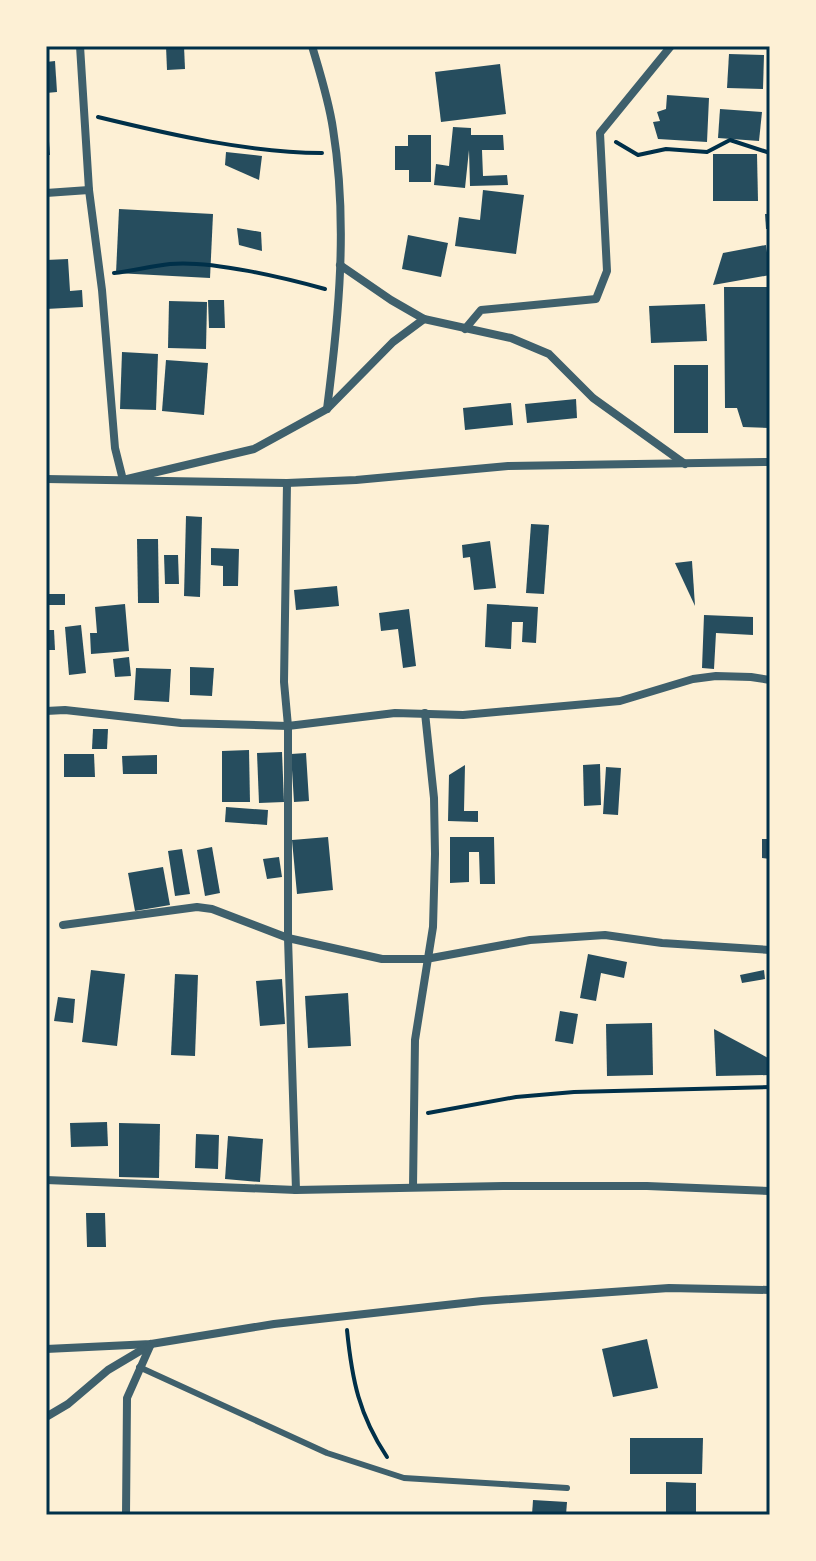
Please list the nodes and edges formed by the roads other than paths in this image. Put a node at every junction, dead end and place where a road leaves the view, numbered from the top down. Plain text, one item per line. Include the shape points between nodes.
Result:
1 (80, 46) edge
2 (312, 46) edge
3 (671, 46) edge
4 (89, 190) junction
5 (46, 193) edge
6 (340, 265) junction
7 (424, 319) junction
8 (465, 329) junction
9 (327, 409) junction
10 (770, 462) edge
11 (685, 464) junction
12 (46, 479) edge
13 (123, 480) junction
14 (287, 483) junction
15 (770, 680) edge
16 (46, 711) edge
17 (425, 713) junction
18 (288, 726) junction
19 (63, 925) dead end
20 (288, 938) junction
21 (770, 950) edge
22 (426, 959) junction
23 (46, 1180) edge
24 (413, 1187) junction
25 (296, 1190) junction
26 (770, 1191) edge
27 (770, 1290) edge
28 (151, 1344) junction
29 (46, 1349) edge
30 (139, 1367) junction
31 (46, 1417) edge
32 (567, 1488) dead end
33 (126, 1515) edge

1 - 4 street
2 - 6 street via 336,154
3 - 8 street via 600,133 607,271 596,299 481,310
4 - 5 street
4 - 13 street via 115,448
6 - 7 street
6 - 9 street
7 - 8 street
7 - 9 street via 393,342
8 - 11 street via 511,338 549,354 593,398
9 - 13 street via 254,449
10 - 11 street
11 - 14 street via 508,466
12 - 13 street
13 - 14 street
14 - 18 street via 283,594
15 - 17 street via 716,676 620,701 463,715
16 - 18 street
17 - 18 street
17 - 22 street via 435,854 433,927
18 - 20 street
19 - 20 street via 197,907
20 - 22 street via 382,959
20 - 25 street
21 - 22 street via 605,935 530,940
22 - 24 street via 415,1040
23 - 25 street
24 - 25 street
24 - 26 street
27 - 28 street via 669,1288 482,1301
28 - 29 street
28 - 30 street
28 - 31 street
30 - 32 lane via 327,1453 404,1478
30 - 33 street via 127,1398

